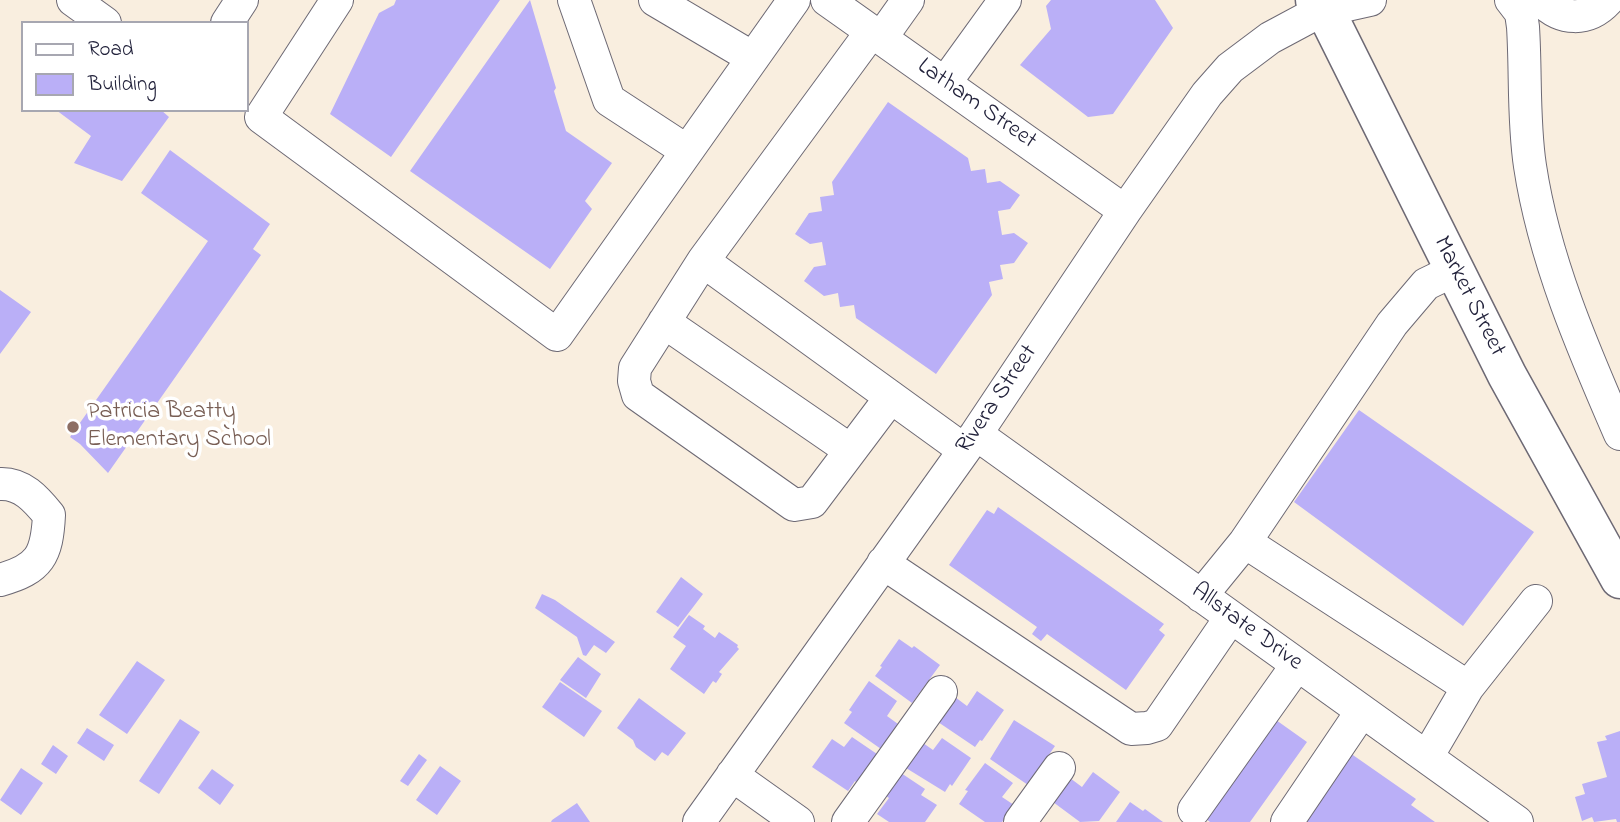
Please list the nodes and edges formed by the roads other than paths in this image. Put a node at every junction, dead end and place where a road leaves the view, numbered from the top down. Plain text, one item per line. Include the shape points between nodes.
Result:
1 (73, 0) edge
2 (242, 0) edge
3 (337, 0) edge
4 (575, 0) edge
5 (655, 0) edge
6 (794, 0) edge
7 (827, 0) edge
8 (908, 0) edge
9 (1005, 0) edge
10 (1370, 0) edge
11 (1511, 0) edge
12 (1541, 0) edge
13 (1608, 0) edge
14 (1326, 2) edge
15 (102, 21) edge
16 (228, 21) edge
17 (876, 35) junction
18 (753, 58) junction
19 (945, 83) junction
20 (687, 151) junction
21 (1125, 211) junction
22 (703, 261) junction
23 (1455, 270) junction
24 (664, 323) junction
25 (891, 397) junction
26 (1620, 434) edge
27 (970, 442) junction
28 (850, 450) junction
29 (0, 484) edge
30 (1245, 542) junction
31 (883, 563) junction
32 (1620, 579) edge
33 (0, 580) edge
34 (1201, 596) junction
35 (1536, 601) dead end
36 (1231, 617) junction
37 (1297, 664) junction
38 (1468, 687) junction
39 (942, 692) dead end
40 (1362, 711) junction
41 (1427, 757) junction
42 (1059, 768) dead end
43 (732, 775) junction
44 (1194, 810) dead end
45 (699, 822) edge
46 (799, 822) edge
47 (848, 822) edge
48 (1020, 822) edge
49 (1287, 822) edge
50 (1517, 822) edge

1 - 15 street
2 - 16 street
3 - 20 street via 261,117 556,335
4 - 20 street via 609,100
5 - 18 street
6 - 18 street
7 - 17 street, Latham Street
8 - 17 street
9 - 19 street
10 - 14 street, Rivera Street
11 - 26 street via 1521,13 1523,27 1524,117 1538,212 1593,372
12 - 13 street via 1557,13 1575,17 1593,12
14 - 21 street, Rivera Street via 1230,68
14 - 23 main road, Market Street
17 - 19 street, Latham Street
17 - 22 street
18 - 20 street
19 - 21 street, Latham Street
21 - 27 street, Rivera Street
22 - 24 street
22 - 25 street, Allstate Drive
23 - 30 street via 1426,284 1392,324
23 - 32 main road, Market Street via 1507,376
24 - 28 street
24 - 28 street via 635,368 638,395 794,505 811,502
25 - 27 street, Allstate Drive
25 - 28 street
27 - 31 street, Rivera Street
27 - 34 street, Allstate Drive
29 - 33 street via 32,494 49,515 48,538 33,567
30 - 34 street
30 - 38 street
31 - 36 street via 1131,729 1157,725
31 - 43 street, Rivera Street
34 - 36 street, Allstate Drive
35 - 38 street
36 - 37 street, Allstate Drive
37 - 40 street, Allstate Drive
37 - 44 street
38 - 41 street
39 - 47 street
40 - 41 street, Allstate Drive
40 - 49 street
41 - 50 street, Allstate Drive
42 - 48 street
43 - 45 street, Rivera Street
43 - 46 street

